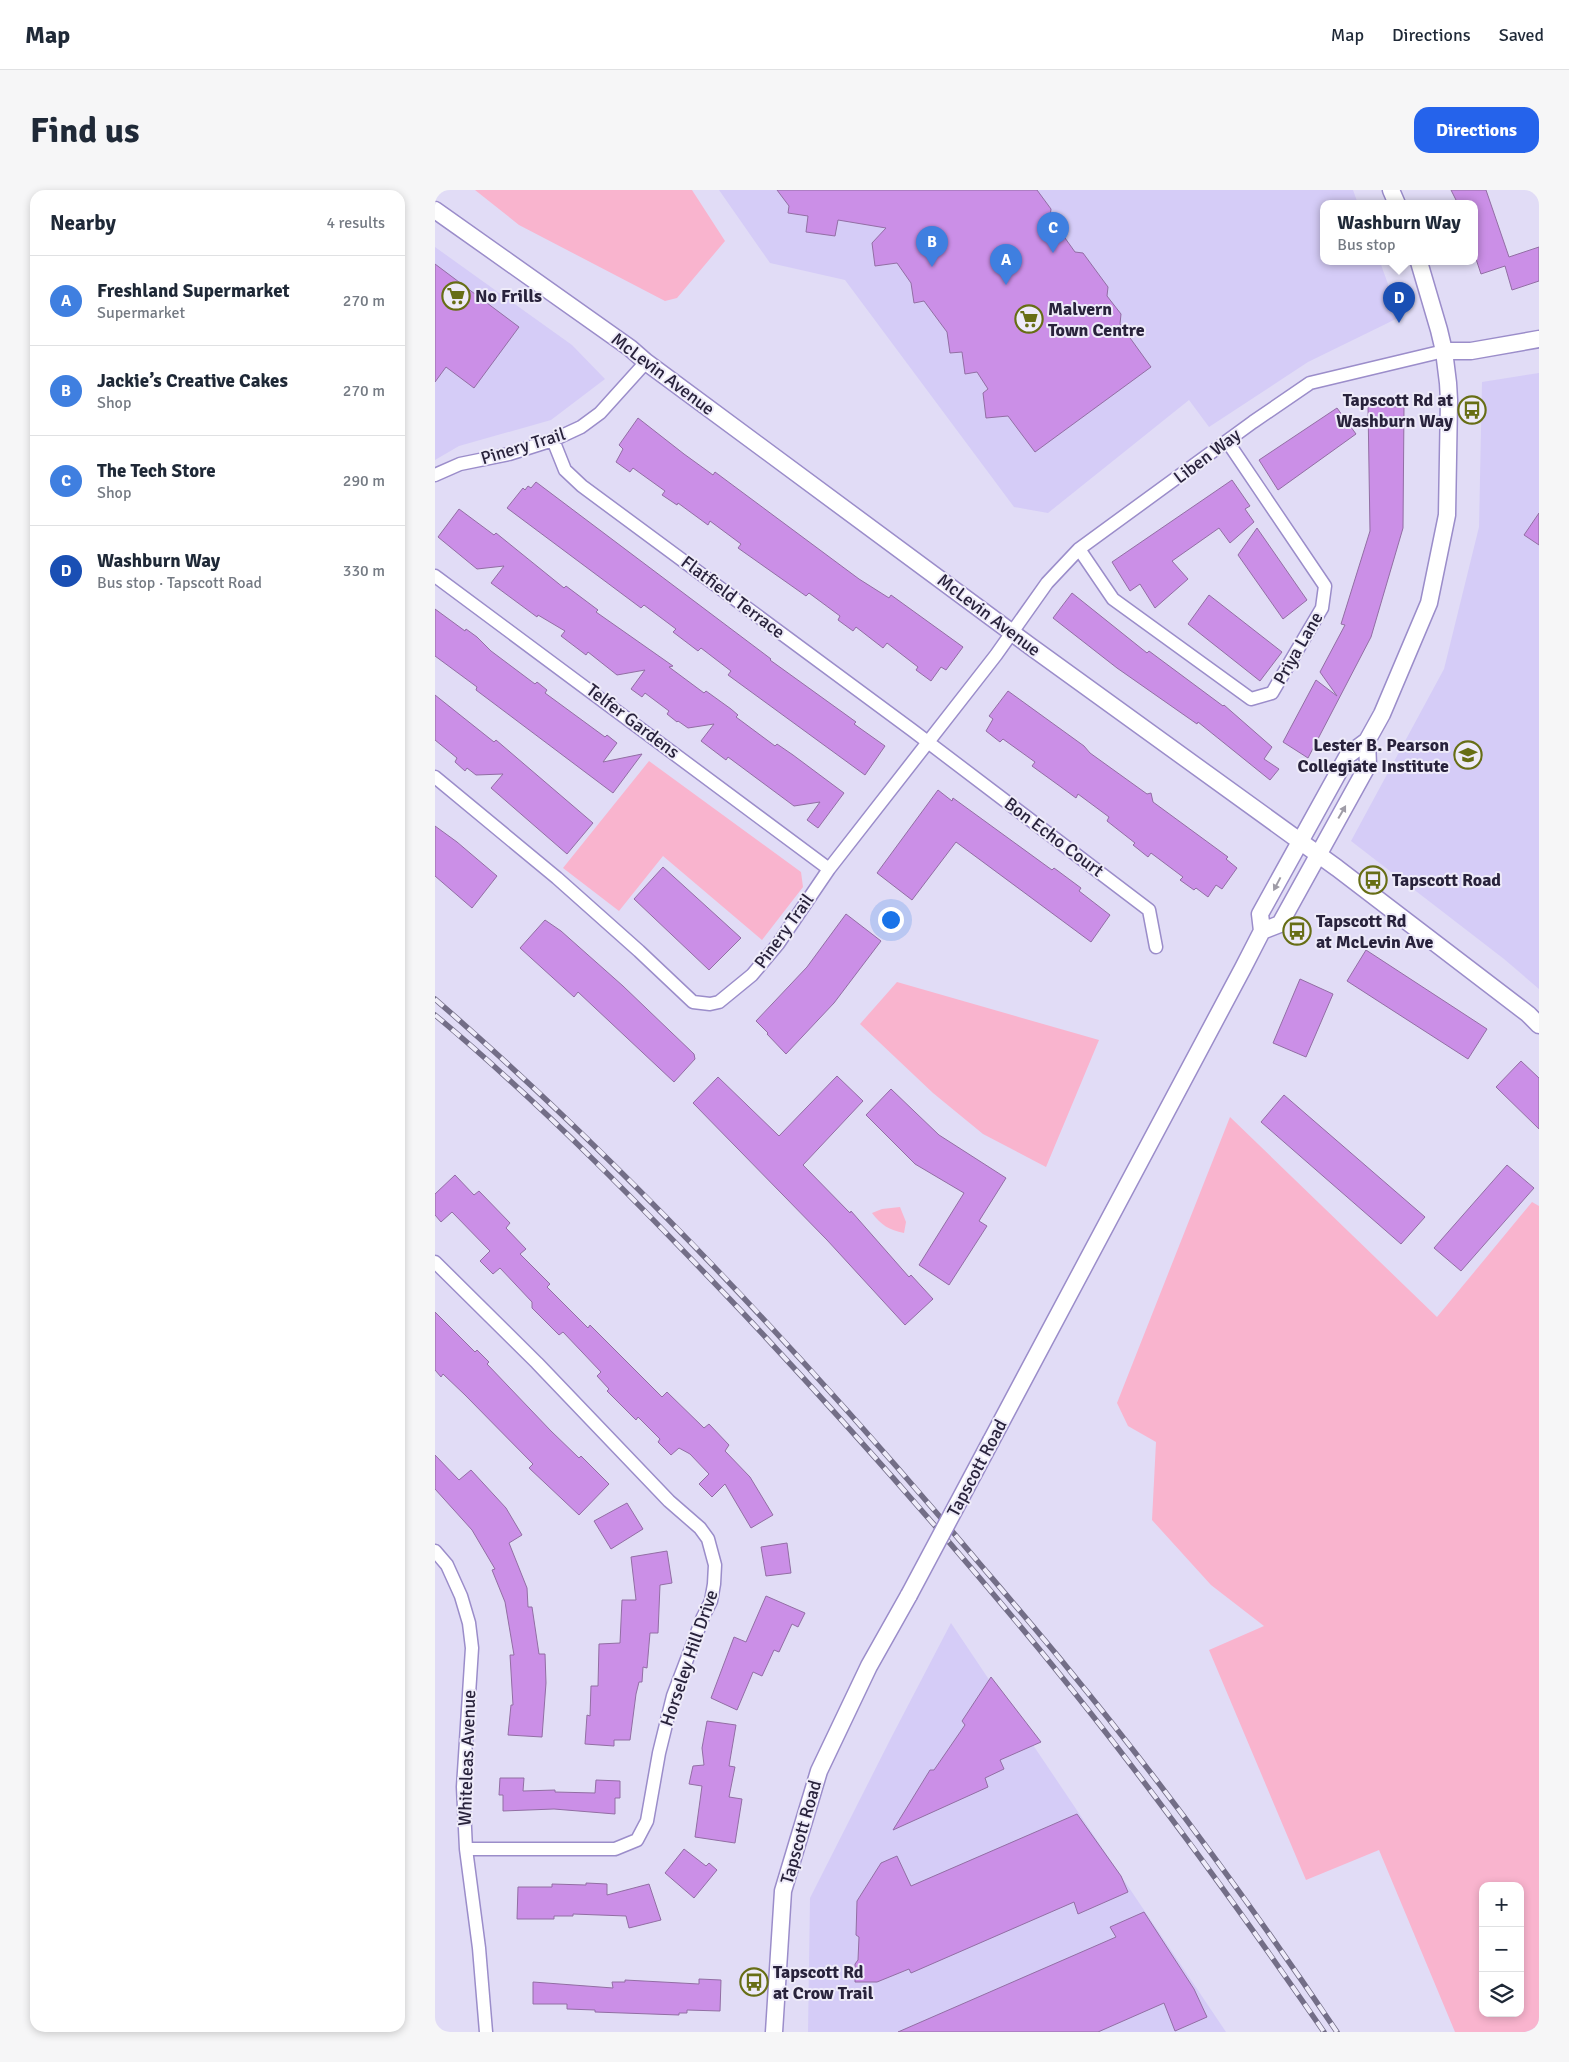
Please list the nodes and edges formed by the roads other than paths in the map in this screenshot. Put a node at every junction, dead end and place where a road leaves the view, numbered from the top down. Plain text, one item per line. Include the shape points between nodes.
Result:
1 (435, 210) edge
2 (1420, 265) edge
3 (1539, 339) edge
4 (1444, 351) junction
5 (646, 362) junction
6 (553, 440) junction
7 (1227, 440) junction
8 (435, 475) edge
9 (1079, 549) junction
10 (435, 576) edge
11 (1013, 632) junction
12 (1367, 741) junction
13 (928, 742) junction
14 (435, 776) edge
15 (1300, 841) junction
16 (1317, 854) junction
17 (829, 868) junction
18 (1262, 931) junction
19 (1156, 947) dead end
20 (1539, 1025) edge
21 (435, 1262) edge
22 (435, 1551) edge
23 (466, 1849) junction
24 (486, 2032) edge
25 (774, 2032) edge

1 - 5 street, McLevin Avenue
2 - 4 street, Tapscott Road
3 - 4 street via 1471,351
4 - 7 street, Liben Way via 1310,383
4 - 12 street, Tapscott Road via 1449,400 1447,515 1429,603 1382,714
5 - 6 street, Pinery Trail via 600,413 581,427
5 - 11 street, McLevin Avenue
6 - 8 street, Pinery Trail via 509,454 460,464
6 - 13 street, Flatfield Terrace via 565,470 582,486
7 - 9 street, Liben Way
7 - 9 street, Priya Lane via 1325,586 1322,608 1273,693 1251,699 1113,599
9 - 11 street, Liben Way via 1047,583
10 - 17 street, Telfer Gardens
11 - 13 street, Pinery Trail
11 - 15 street, McLevin Avenue
12 - 15 street, Tapscott Road via 1348,755
16 -> 12 street via 1368,765
13 - 17 street, Pinery Trail
13 - 19 street, Bon Echo Court via 1149,910
14 - 17 street, Pinery Trail via 557,878 693,1002 719,1002 752,975 778,944
15 - 16 street, McLevin Avenue
15 -> 18 street, Tapscott Road via 1260,914
16 - 18 street via 1280,924
16 - 20 street, McLevin Avenue
18 - 25 street, Tapscott Road, bridge via 869,1666 819,1771 783,1891
21 - 23 street, Horseley Hill Drive via 669,1501 700,1528 708,1539 715,1565 711,1601 673,1696 647,1821 637,1840 615,1849
22 - 23 street, Whiteleas Avenue via 447,1566 461,1596 472,1648 463,1787
23 - 24 street, Whiteleas Avenue

